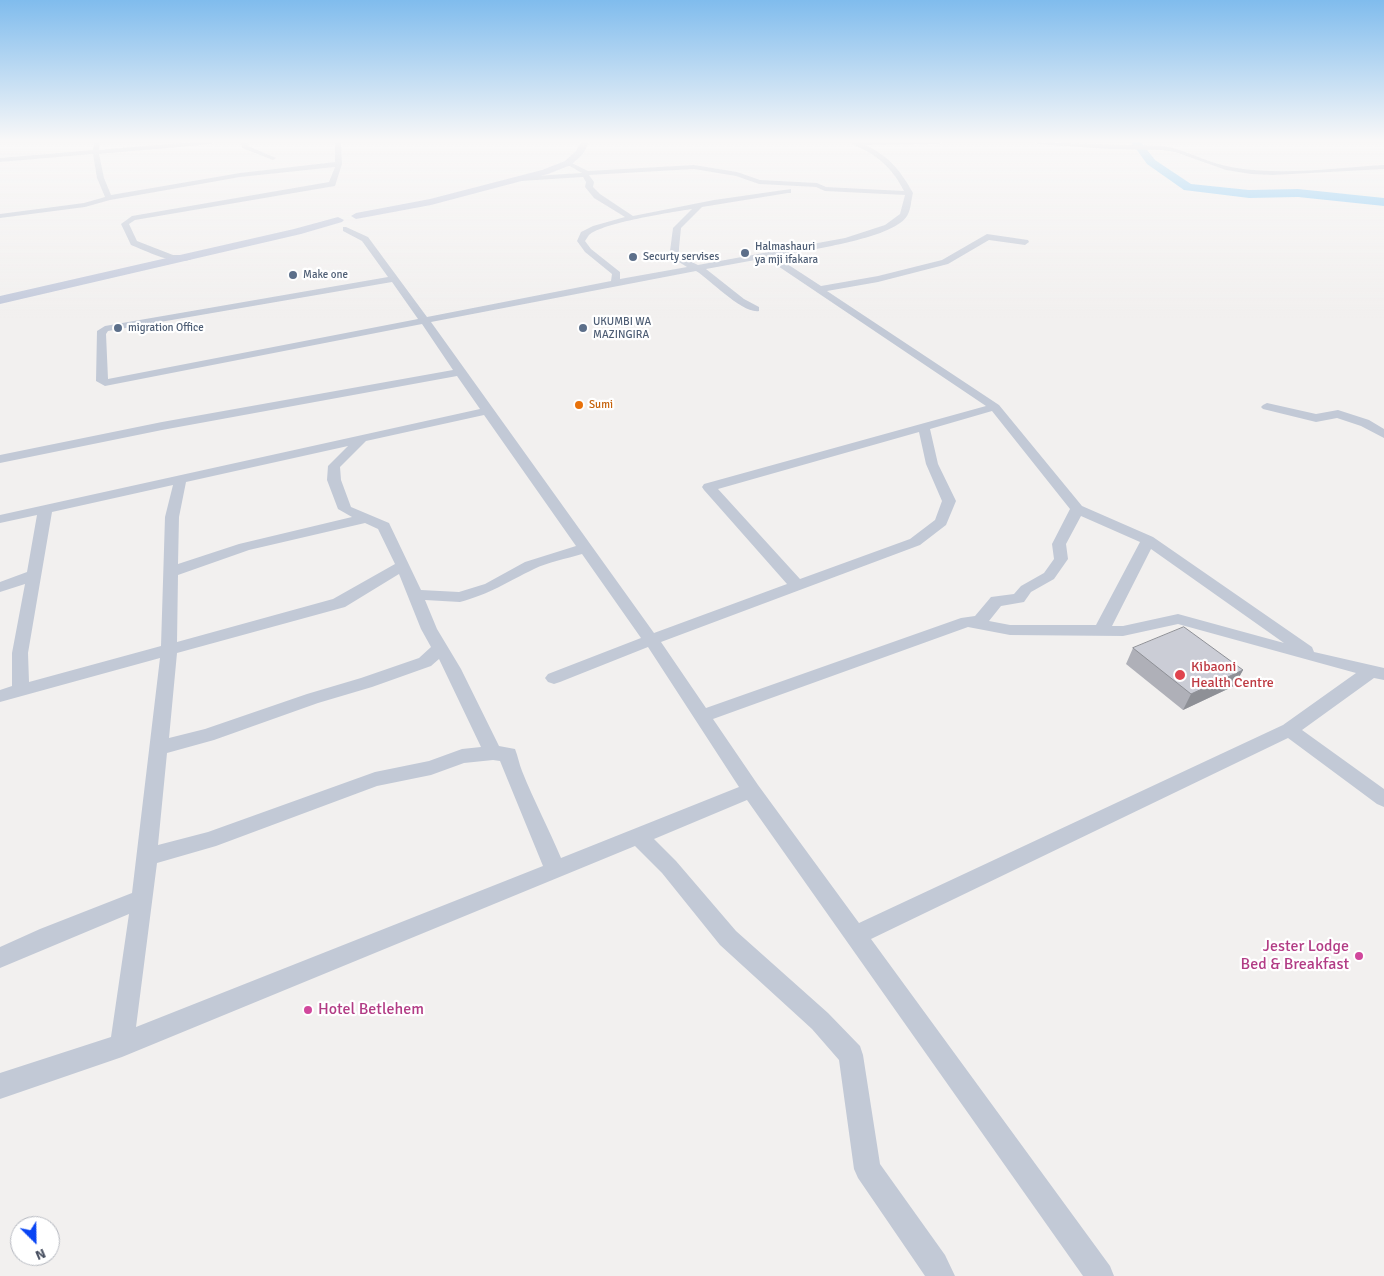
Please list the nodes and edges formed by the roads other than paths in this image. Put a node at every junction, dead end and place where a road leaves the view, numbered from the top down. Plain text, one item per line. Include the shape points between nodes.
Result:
1 (97, 202) edge
2 (229, 202) edge
3 (431, 202) joint
4 (607, 202) edge
5 (729, 202) edge
6 (907, 202) edge
7 (698, 207) junction
8 (0, 216) edge
9 (356, 216) junction
10 (631, 218) junction
11 (342, 226) junction
12 (368, 230) junction
13 (1025, 242) dead end
14 (768, 255) junction
15 (191, 257) junction
16 (698, 268) junction
17 (393, 279) junction
18 (615, 283) junction
19 (820, 289) junction
20 (0, 300) edge
21 (756, 309) dead end
22 (425, 321) junction
23 (459, 372) junction
24 (995, 407) junction
25 (1267, 407) dead end
26 (486, 411) junction
27 (924, 427) junction
28 (1384, 434) edge
29 (362, 439) junction
30 (0, 458) edge
31 (180, 481) junction
32 (1076, 509) junction
33 (45, 510) junction
34 (346, 517) junction
35 (0, 519) edge
36 (1148, 540) junction
37 (585, 548) junction
38 (403, 566) junction
39 (171, 572) junction
40 (34, 575) junction
41 (796, 586) junction
42 (0, 587) edge
43 (415, 594) junction
44 (967, 622) junction
45 (1102, 630) junction
46 (651, 640) junction
47 (440, 648) junction
48 (169, 650) junction
49 (1316, 658) junction
50 (1377, 673) edge
51 (554, 678) dead end
52 (21, 690) junction
53 (0, 696) edge
54 (702, 716) junction
55 (1289, 730) junction
56 (159, 748) junction
57 (493, 753) junction
58 (751, 790) junction
59 (1384, 799) edge
60 (638, 836) junction
61 (147, 857) junction
62 (556, 870) junction
63 (141, 900) junction
64 (856, 935) junction
65 (0, 958) edge
66 (122, 1044) junction
67 (0, 1086) edge
68 (941, 1276) edge
69 (1100, 1276) edge

1 - 8 street
2 - 15 street via 132,218 125,224 134,243 172,258
3 - 9 main road
3 - 12 main road
4 - 10 street
5 - 7 street
6 - 14 street via 904,215 888,227 847,240
7 - 10 street
7 - 16 street via 677,228 674,247 679,261
9 - 11 main road
9 - 12 main road via 372,220
10 - 18 street via 591,231 581,241 617,274
11 - 12 street
11 - 12 main road
11 - 15 main road via 297,232
12 - 17 street
13 - 19 street via 987,237 944,262 878,279
14 - 16 street
14 - 19 street
15 - 20 main road
16 - 18 street
16 - 21 street via 739,302
17 - 22 street
17 - 22 street via 105,329 101,333 102,381 115,382
18 - 22 street
19 - 24 street
22 - 23 street
23 - 26 street
23 - 30 street
24 - 27 street
24 - 32 street
25 - 28 street via 1316,418 1338,414 1365,423
26 - 29 street
26 - 37 street
27 - 41 street via 932,464 949,502 941,522 915,542
27 - 41 street via 709,487
29 - 31 street
29 - 34 street via 334,466 334,480
31 - 33 street
31 - 39 street via 172,517
32 - 36 street
32 - 44 street via 1060,544 1061,558 1049,576 1018,599 996,602 980,622
33 - 35 street
33 - 40 street
34 - 38 street via 369,518 384,526
34 - 39 street
36 - 45 street
36 - 49 street
37 - 43 street via 530,564 490,587 460,597
37 - 46 street
38 - 43 street
38 - 48 street via 339,603
39 - 48 street
40 - 42 street
40 - 52 street via 20,653
41 - 46 street
43 - 47 street
44 - 45 street via 1010,630
44 - 54 street
45 - 49 street via 1122,631 1178,619
46 - 51 street
46 - 54 street
47 - 56 street via 417,665 208,735
47 - 57 street
48 - 52 street
48 - 56 street
49 - 50 street
50 - 55 street
52 - 53 street
54 - 58 street
55 - 59 street
55 - 64 street
56 - 61 street
57 - 61 street via 462,756 431,768 376,779 209,840
57 - 62 street via 508,754
58 - 60 street
58 - 64 street
60 - 62 street
60 - 68 street via 669,867 728,938 820,1020 851,1055 867,1169
61 - 63 street
62 - 66 street
63 - 65 street
63 - 66 street
64 - 69 street
66 - 67 street

